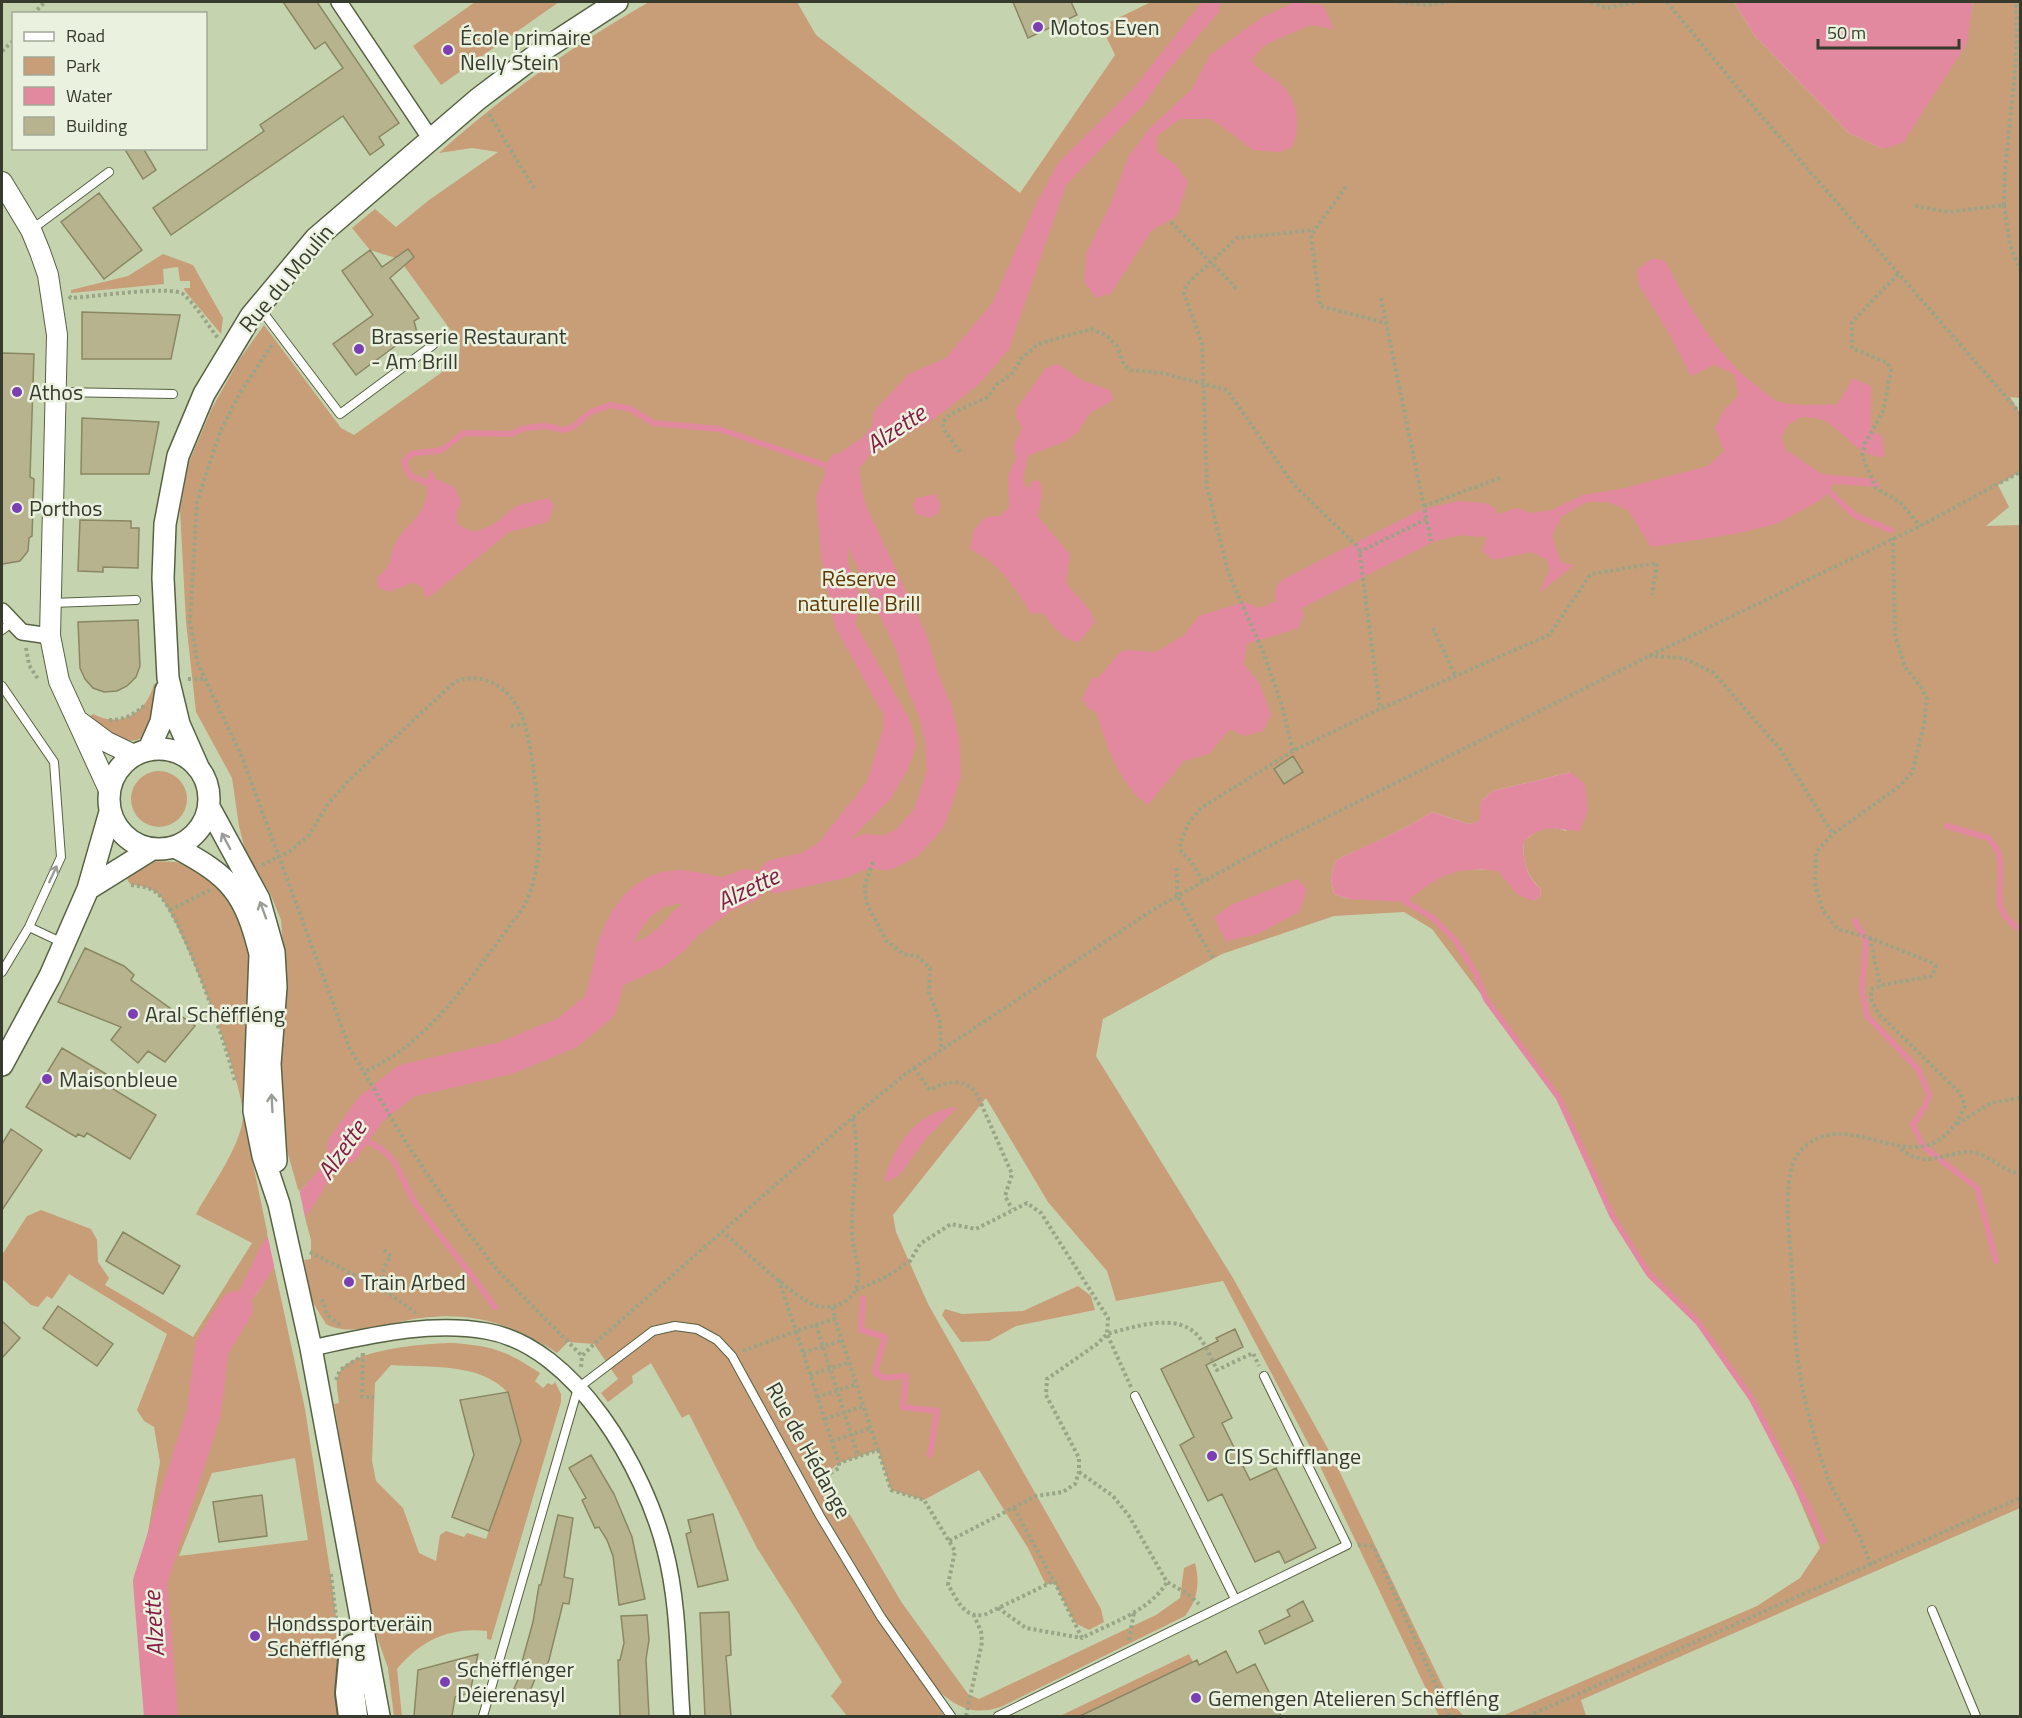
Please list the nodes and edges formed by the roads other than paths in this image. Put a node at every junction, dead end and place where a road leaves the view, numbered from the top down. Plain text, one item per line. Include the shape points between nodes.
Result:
1 (339, 2) edge
2 (617, 2) edge
3 (430, 138) junction
4 (109, 172) dead end
5 (2, 182) edge
6 (31, 230) junction
7 (258, 306) junction
8 (433, 345) dead end
9 (56, 392) junction
10 (173, 394) dead end
11 (136, 600) dead end
12 (49, 603) junction
13 (9, 624) edge
14 (50, 636) junction
15 (168, 678) junction
16 (2, 686) edge
17 (78, 720) junction
18 (141, 752) junction
19 (198, 767) junction
20 (109, 790) junction
21 (209, 807) junction
22 (110, 813) junction
23 (175, 847) junction
24 (152, 849) junction
25 (88, 889) junction
26 (29, 927) junction
27 (64, 944) junction
28 (2, 972) edge
29 (2, 1065) edge
30 (279, 1204) junction
31 (311, 1348) junction
32 (1264, 1376) road end
33 (578, 1388) junction
34 (1136, 1395) road end
35 (333, 1469) junction
36 (1235, 1599) junction
37 (1932, 1610) dead end
38 (347, 1647) junction
39 (353, 1716) edge
40 (363, 1716) edge
41 (379, 1716) edge
42 (483, 1716) edge
43 (682, 1716) edge
44 (951, 1716) edge
45 (998, 1716) edge
46 (1976, 1716) edge

1 - 3 street
2 - 3 main road, Rue du Moulin via 543,50
3 - 7 main road, Rue du Moulin via 316,238
4 - 6 lane
5 - 6 street
6 - 9 street via 48,275 57,335
7 - 8 lane via 340,414
7 - 15 main road, Rue du Moulin via 204,394 178,456 165,524 163,578
9 - 10 lane
9 - 12 street
11 - 12 lane
12 - 14 street
13 - 14 street
14 - 17 street via 59,681
15 - 18 main road via 161,722
15 - 19 main road via 179,724
26 -> 16 lane via 61,857 54,762
17 - 18 street via 107,742
17 - 20 street
18 - 19 main road via 176,751
18 - 20 main road via 113,776
19 - 21 main road via 206,779
20 - 22 main road
21 - 23 main road via 197,832
30 -> 21 main road via 270,1064 276,987 274,952 259,899
22 - 24 main road via 125,837
22 - 25 main road
23 - 24 main road
23 - 30 main road via 229,881 254,929 260,954 254,1111
24 - 25 main road
25 - 27 main road
26 - 27 lane
26 - 28 lane
27 - 29 main road
30 - 31 main road via 304,1257
31 - 33 street via 425,1328 489,1332 543,1357
31 - 35 main road
32 - 36 lane via 1347,1545
33 - 42 lane
33 - 43 street via 609,1426 630,1462 665,1549 673,1592
33 - 44 lane, Rue de Hédange via 653,1331 675,1326 697,1329 717,1340 732,1356 805,1490 881,1617
34 - 36 lane
35 - 38 main road
35 - 41 main road
36 - 45 lane
37 - 46 lane
38 - 39 highway
38 - 40 main road

